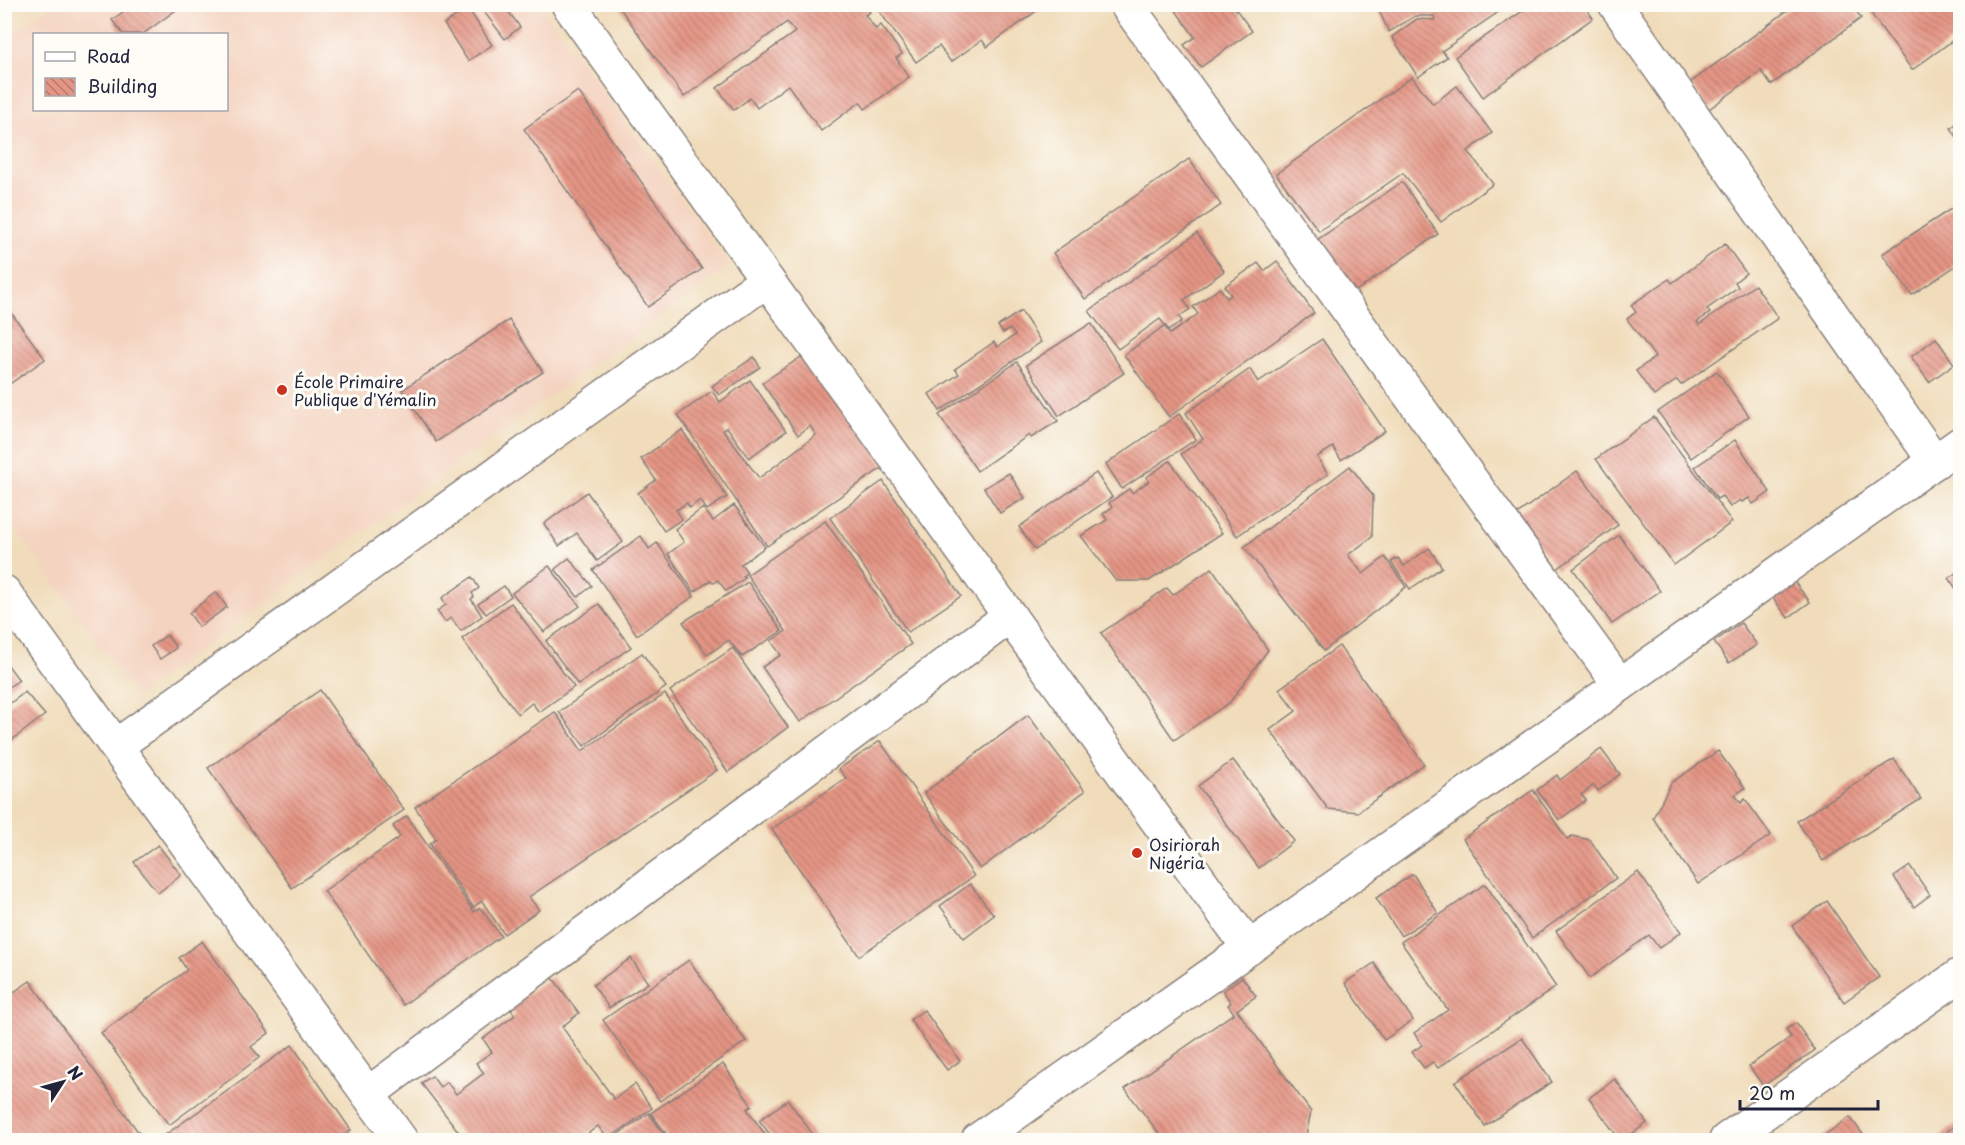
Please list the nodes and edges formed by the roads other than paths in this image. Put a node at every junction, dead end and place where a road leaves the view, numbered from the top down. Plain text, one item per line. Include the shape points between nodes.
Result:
1 (568, 4) edge
2 (1125, 4) edge
3 (1615, 4) edge
4 (767, 280) junction
5 (1948, 453) edge
6 (4, 592) edge
7 (1010, 616) junction
8 (1620, 685) junction
9 (116, 746) junction
10 (1249, 948) junction
11 (1960, 975) edge
12 (368, 1094) junction
13 (401, 1140) edge
14 (978, 1140) edge
15 (1726, 1140) edge

1 - 4 street
2 - 8 street
3 - 5 street
4 - 7 street
4 - 9 street
5 - 8 street
6 - 9 street
7 - 10 street
7 - 12 street
8 - 10 street
9 - 12 street
10 - 14 street
11 - 15 street
12 - 13 street

